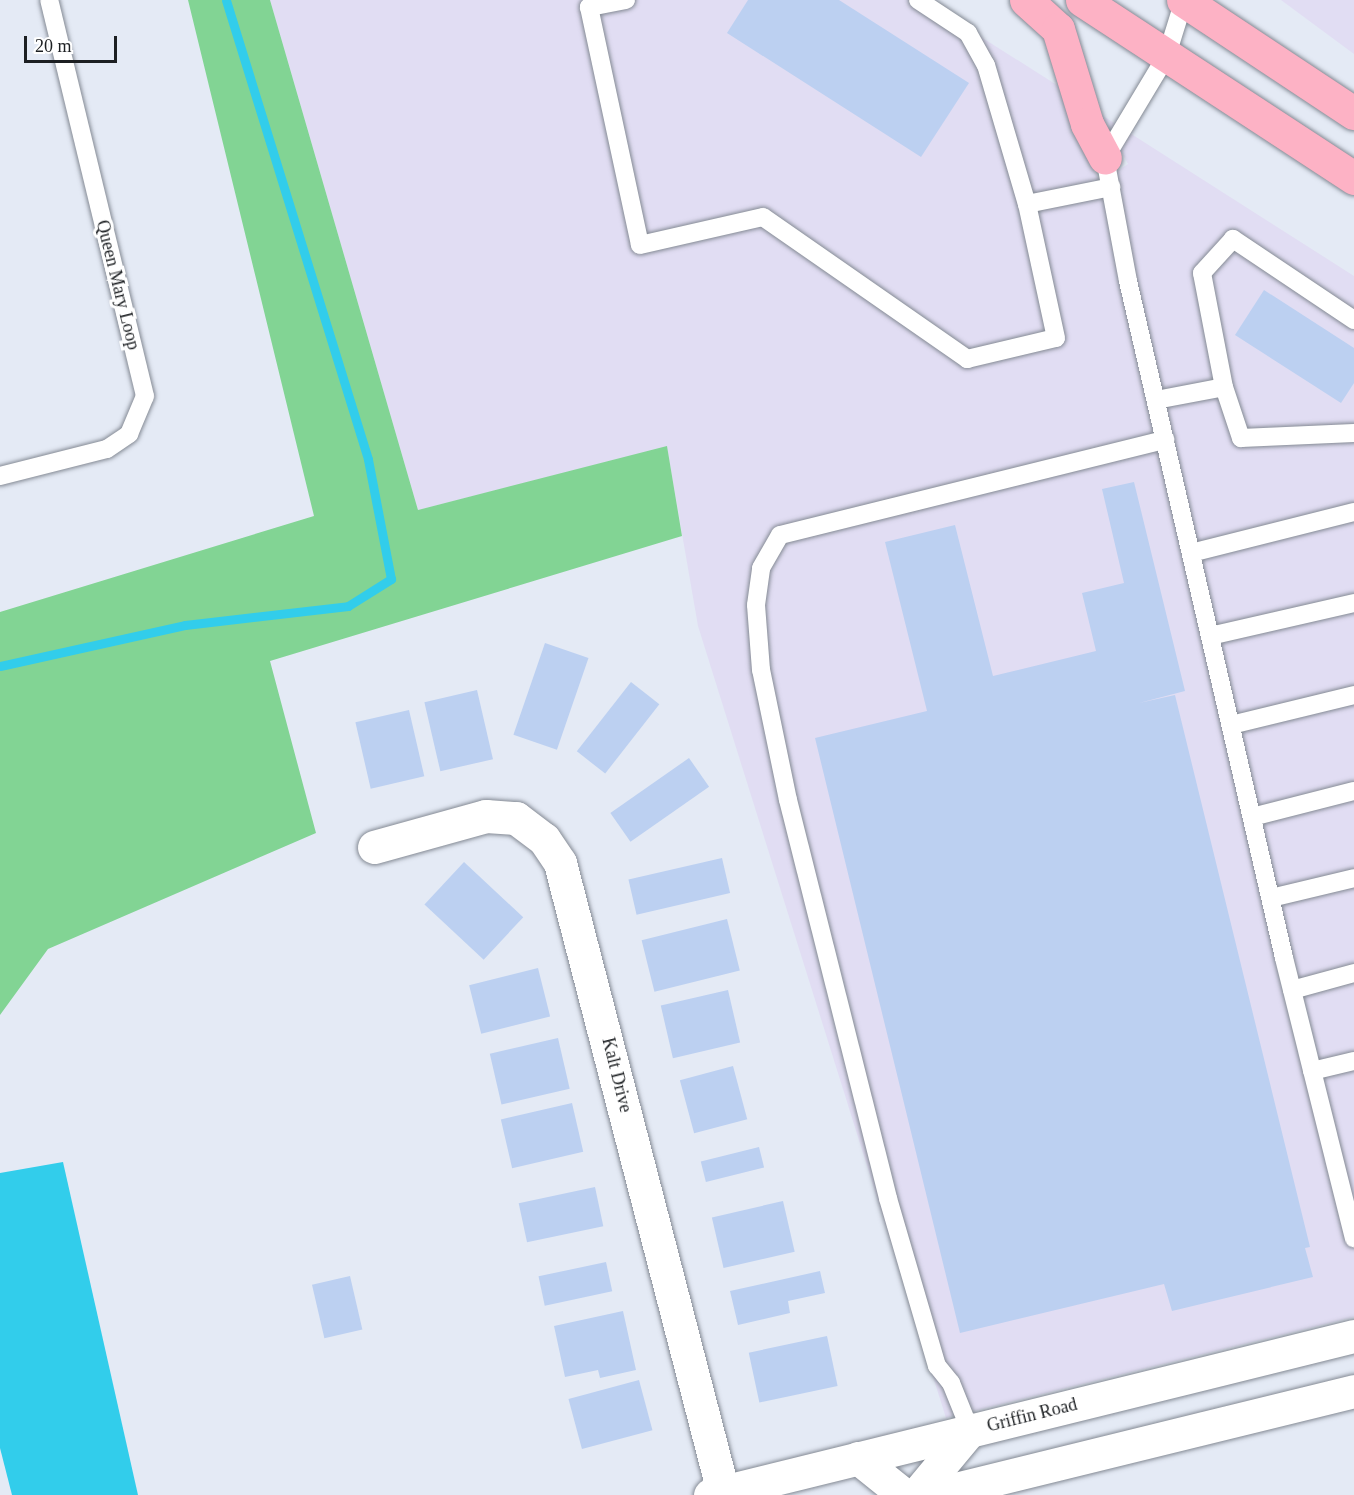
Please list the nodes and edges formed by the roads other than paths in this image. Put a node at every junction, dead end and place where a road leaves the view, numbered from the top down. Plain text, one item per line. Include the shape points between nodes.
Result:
1 (50, 0) edge
2 (626, 0) edge
3 (918, 0) edge
4 (1026, 0) edge
5 (1082, 0) edge
6 (1184, 0) edge
7 (1167, 55) junction
8 (1354, 113) edge
9 (1108, 172) junction
10 (1354, 178) edge
11 (1027, 204) junction
12 (1354, 320) edge
13 (1224, 387) junction
14 (1156, 400) junction
15 (1354, 420) edge
16 (1333, 432) junction
17 (1354, 433) edge
18 (1165, 440) junction
19 (1354, 441) edge
20 (0, 476) edge
21 (1354, 512) edge
22 (1191, 553) junction
23 (1354, 603) edge
24 (1210, 636) junction
25 (1354, 695) edge
26 (1231, 725) junction
27 (1354, 791) edge
28 (1252, 817) junction
29 (374, 847) dead end
30 (1354, 878) edge
31 (1270, 898) junction
32 (1354, 973) edge
33 (1292, 990) junction
34 (1354, 1061) edge
35 (1312, 1071) junction
36 (1345, 1167) edge
37 (1354, 1238) edge
38 (1354, 1336) edge
39 (1354, 1391) edge
40 (970, 1430) junction
41 (858, 1458) junction
42 (720, 1494) edge
43 (904, 1495) edge
44 (915, 1495) edge
45 (931, 1495) edge

1 - 20 lane, Queen Mary Loop via 145,396 129,434 107,449
2 - 11 lane via 589,7 640,245 763,217 967,359 1056,338
3 - 11 lane via 968,33 986,65
4 - 9 main road via 1058,29 1087,124
5 - 7 main road
6 - 7 lane
6 - 8 main road
7 - 9 lane
7 - 10 main road
9 - 11 lane
9 - 14 lane
12 - 13 lane via 1233,238 1202,273
13 - 14 lane
13 - 16 lane via 1241,438
14 - 18 lane
15 - 16 lane
16 - 17 lane
16 - 19 lane
18 - 22 lane
18 - 40 lane via 780,535 761,568 756,605 761,670 788,800 891,1209 937,1366 951,1383
21 - 22 lane
22 - 24 lane
23 - 24 lane
24 - 26 lane
25 - 26 lane
26 - 28 lane
27 - 28 lane
28 - 31 lane
29 - 42 street, Kalt Drive via 486,816 516,818 544,839 560,863
30 - 31 lane
31 - 33 lane
32 - 33 lane
33 - 35 lane
34 - 35 lane
35 - 36 lane
36 - 37 lane
38 - 40 street, Griffin Road
39 - 45 street
40 - 41 street, Griffin Road
40 - 44 street
41 - 42 street, Griffin Road
41 - 43 street

